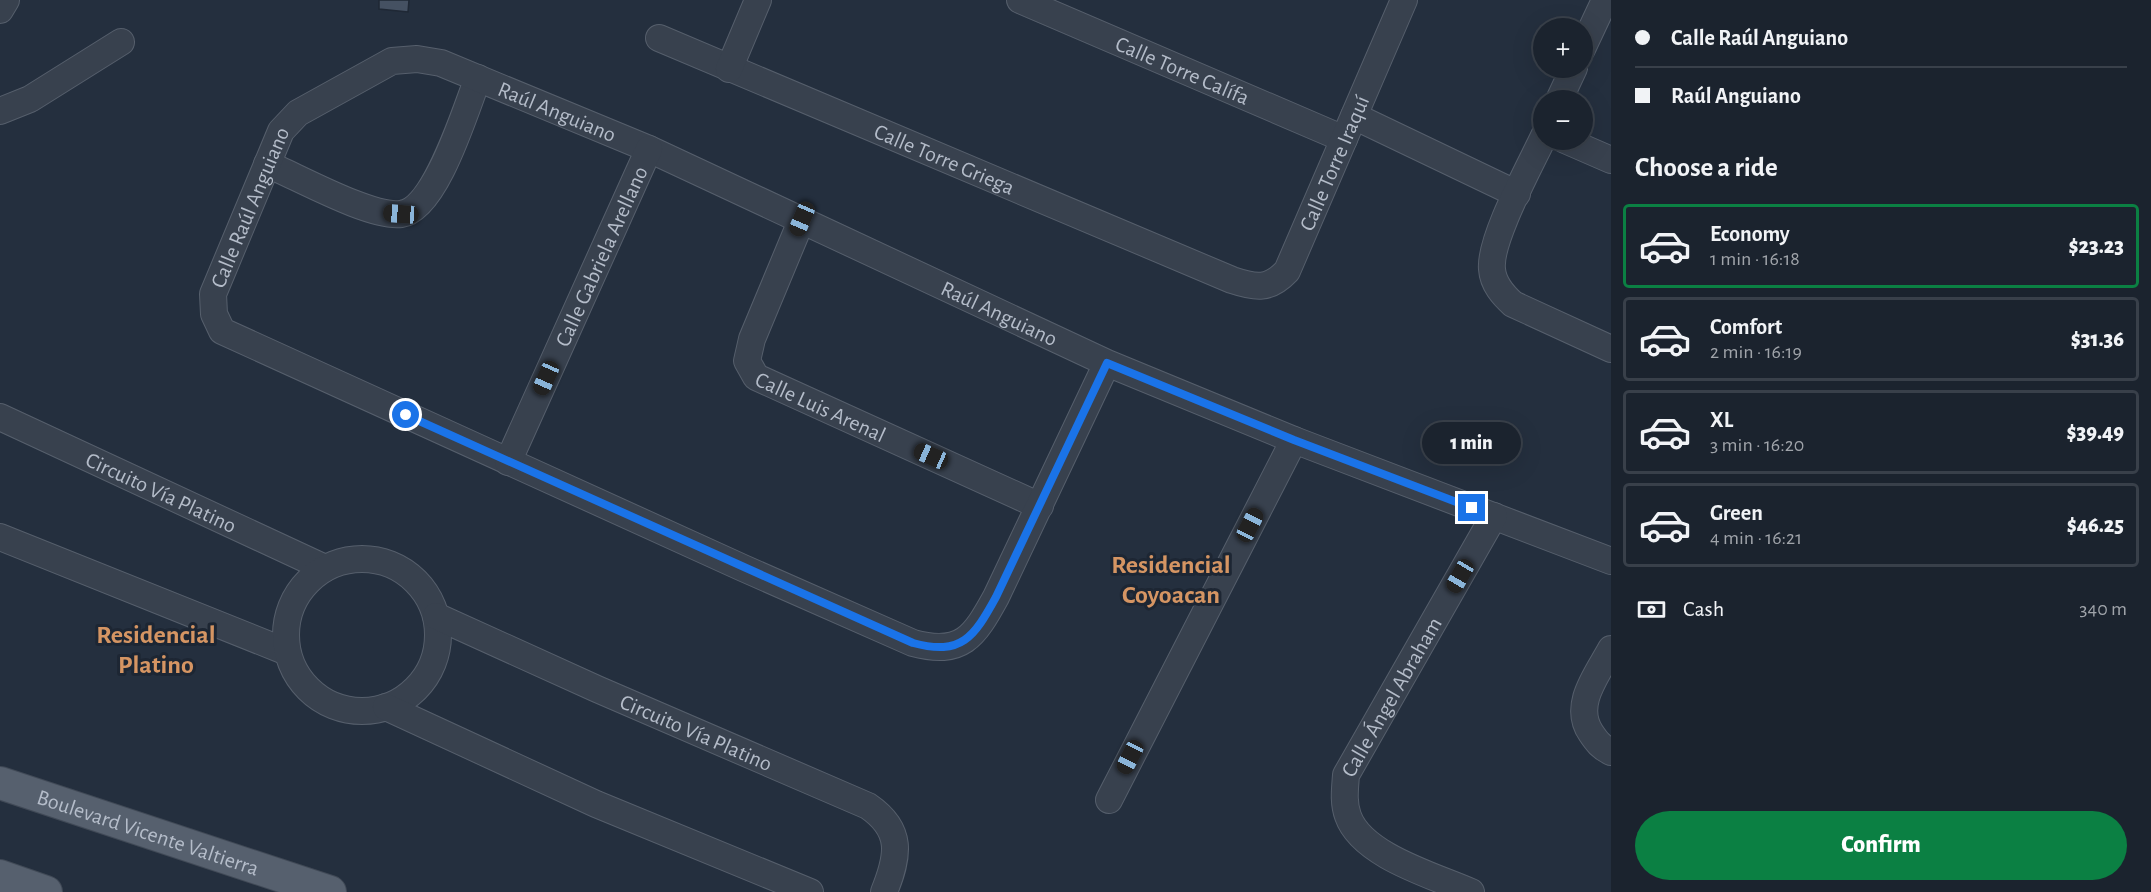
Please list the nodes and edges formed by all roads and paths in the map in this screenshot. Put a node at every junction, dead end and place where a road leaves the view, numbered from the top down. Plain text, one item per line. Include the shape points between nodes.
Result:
1 (6, 0) edge
2 (758, 0) edge
3 (1020, 0) edge
4 (1404, 0) edge
5 (1605, 0) edge
6 (0, 10) edge
7 (1593, 26) edge
8 (659, 38) dead end
9 (121, 42) dead end
10 (392, 61) joint
11 (729, 69) junction
12 (478, 78) junction
13 (0, 111) edge
14 (1354, 116) junction
15 (1344, 139) junction
16 (649, 149) junction
17 (1537, 150) edge
18 (1588, 150) edge
19 (1611, 160) edge
20 (267, 164) junction
21 (1517, 194) junction
22 (802, 219) junction
23 (1232, 280) joint
24 (1611, 349) edge
25 (1107, 363) junction
26 (0, 417) edge
27 (1294, 440) junction
28 (508, 462) junction
29 (1040, 506) junction
30 (1494, 516) junction
31 (0, 537) edge
32 (1611, 561) edge
33 (325, 568) junction
34 (436, 616) junction
35 (1611, 649) edge
36 (287, 652) junction
37 (386, 707) junction
38 (1611, 752) edge
39 (0, 783) edge
40 (1109, 800) dead end
41 (0, 876) edge
42 (46, 892) edge
43 (330, 892) edge
44 (810, 892) edge
45 (884, 892) edge
46 (1471, 892) edge

1 - 6 street
2 - 11 street
3 - 15 street, Calle Torre Calífa
4 - 14 street, Calle Torre Iraquí
5 - 7 street
8 - 11 street, Calle Torre Griega
9 - 13 street via 30,99
10 - 12 street, Raúl Anguiano via 417,58
10 - 20 street, Calle Raúl Anguiano via 298,113 281,131
11 - 23 street, Calle Torre Griega
12 - 16 street, Raúl Anguiano
12 - 20 street via 434,185 411,211 379,213
14 - 15 street, Calle Torre Iraquí
14 - 21 street
15 - 23 street, Calle Torre Iraquí via 1287,271 1266,287 1255,288
16 - 22 street, Raúl Anguiano
16 - 28 street, Calle Gabriela Arellano
17 - 21 street
18 - 19 street
20 - 28 street, Calle Raúl Anguiano via 213,294 214,314 222,331
21 - 24 street via 1492,258 1501,293 1513,304
22 - 25 street, Raúl Anguiano
22 - 29 street, Calle Luis Arenal via 752,339 747,361 756,377
25 - 27 street, Raúl Anguiano
25 - 29 street, Calle Raúl Anguiano
26 - 33 street, Circuito Vía Platino
27 - 30 street, Raúl Anguiano
27 - 40 street
28 - 29 street, Calle Raúl Anguiano via 764,578 930,647 962,643 980,626
30 - 32 street, Raúl Anguiano
30 - 46 street, Calle Ángel Abraham via 1346,775 1344,797 1349,818 1366,843
31 - 36 street
33 - 34 street via 347,560 370,559 393,565 412,577 427,595
33 - 36 street via 296,594 285,632
34 - 37 street via 438,639 434,661 423,681 406,697
34 - 45 street, Circuito Vía Platino via 868,806 888,822 895,841
35 - 38 street via 1585,697 1584,722 1601,747
36 - 37 street via 295,672 324,701 344,709
37 - 44 street via 596,804
39 - 43 main road, Boulevard Vicente Valtierra
41 - 42 main road

